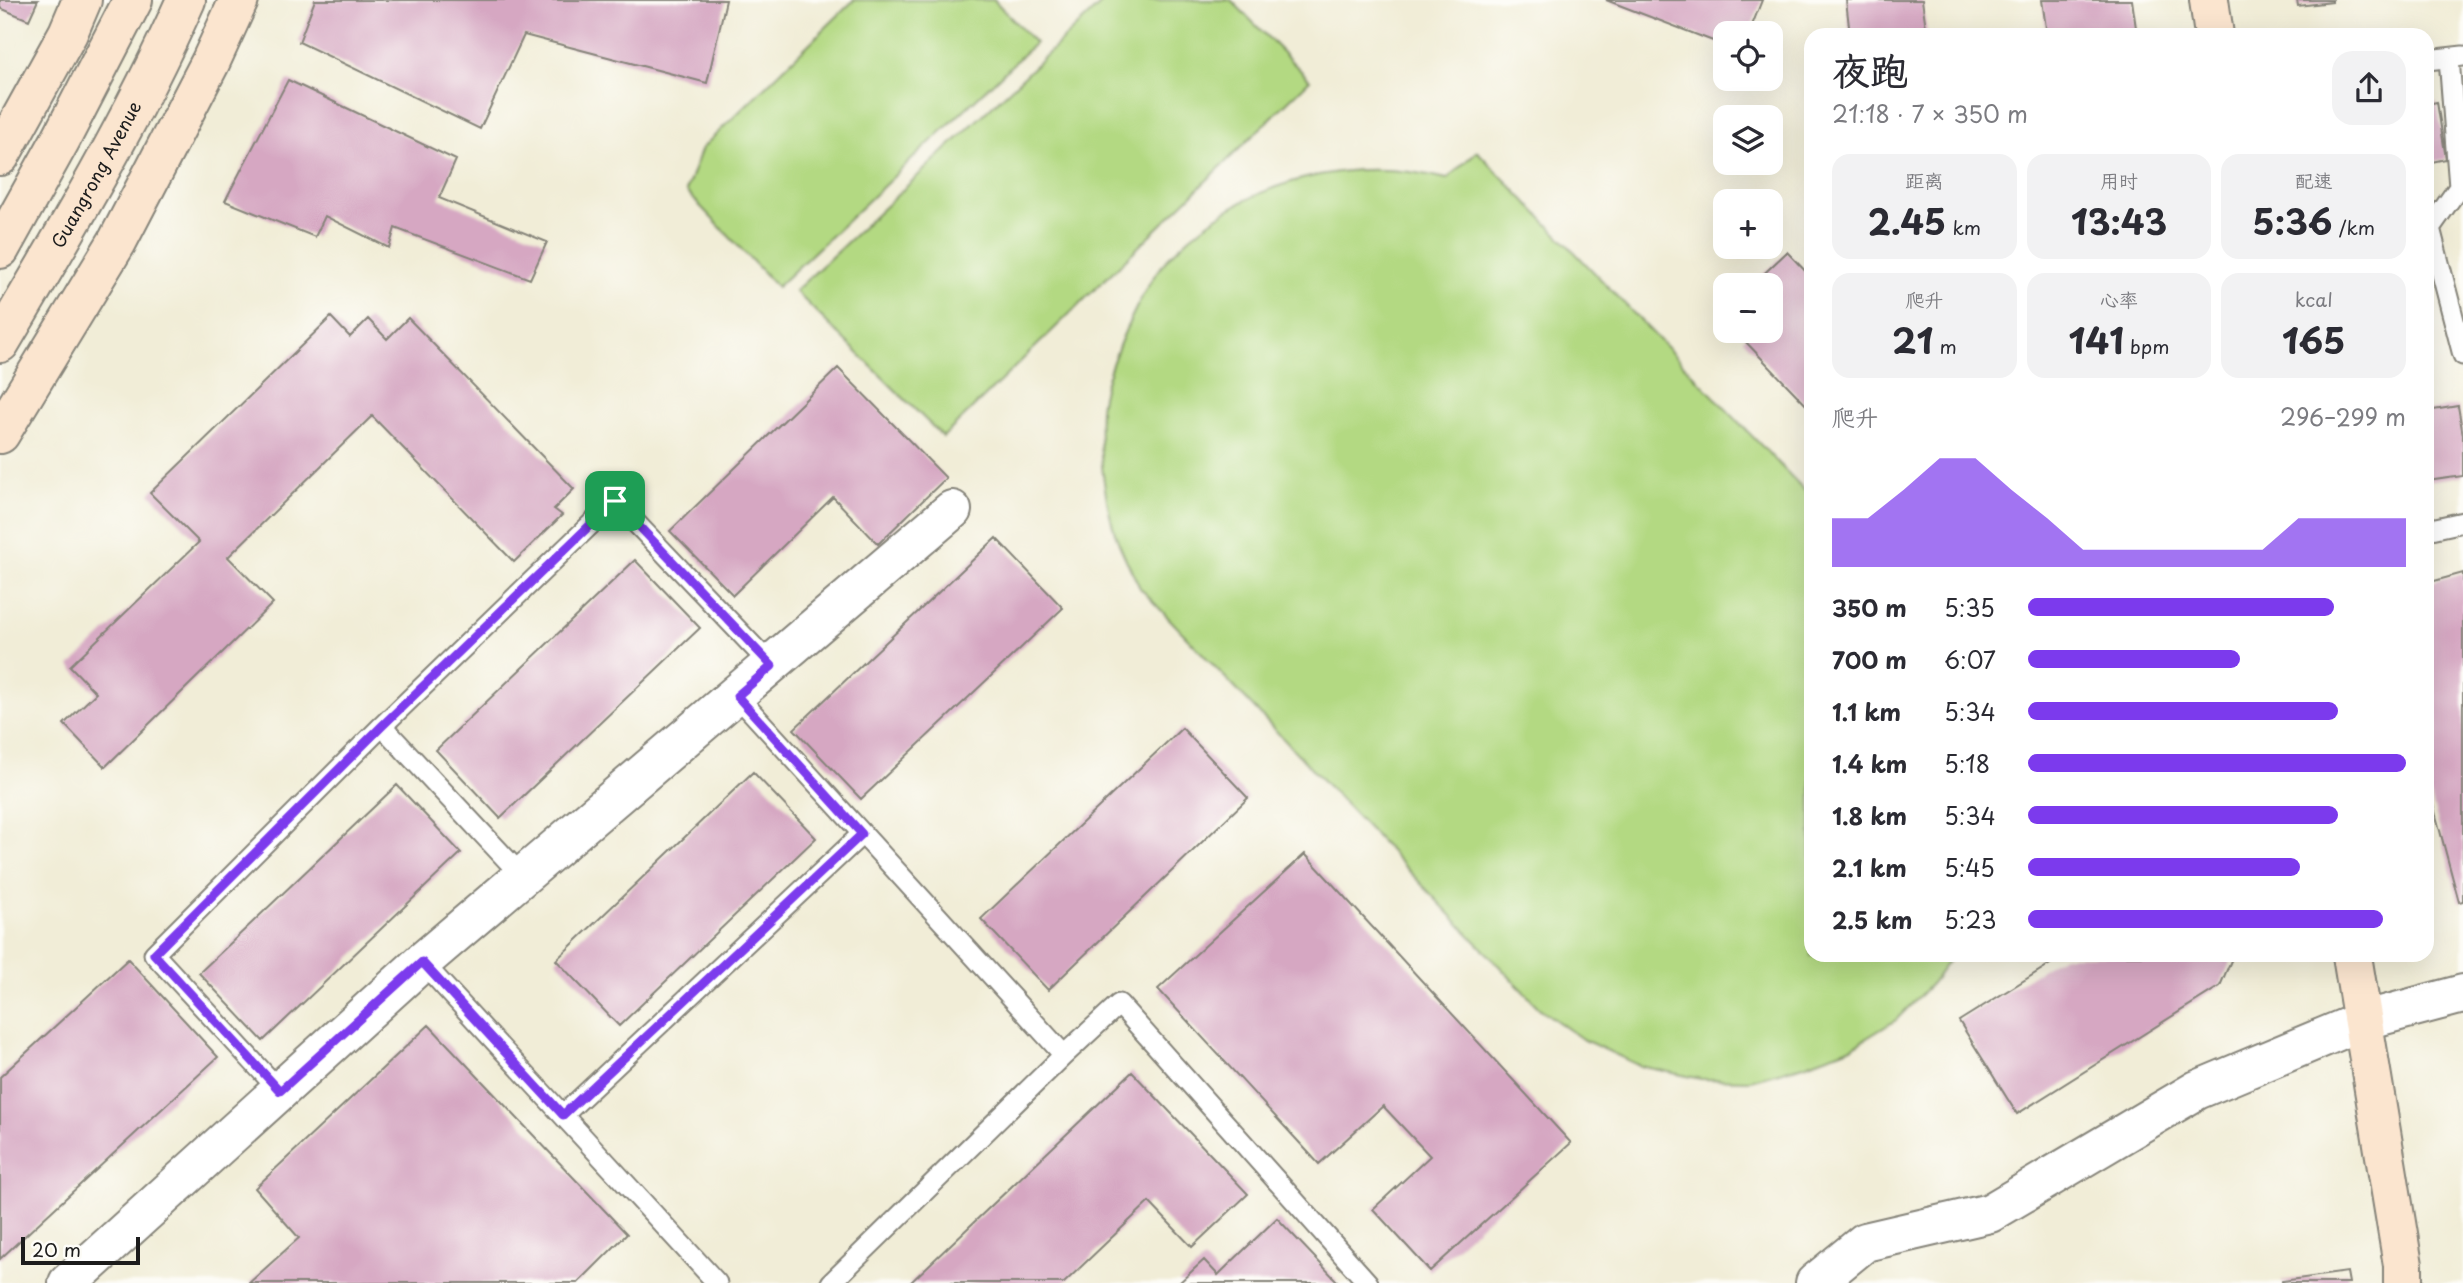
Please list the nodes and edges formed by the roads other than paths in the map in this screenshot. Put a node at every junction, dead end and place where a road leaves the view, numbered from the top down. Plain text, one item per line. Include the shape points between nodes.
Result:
1 (82, 0) edge
2 (132, 0) edge
3 (186, 0) edge
4 (239, 0) edge
5 (2209, 0) edge
6 (2213, 28) edge
7 (2456, 57) edge
8 (2434, 59) edge
9 (0, 156) edge
10 (2461, 187) edge
11 (2434, 223) edge
12 (2434, 241) edge
13 (0, 249) edge
14 (2459, 321) edge
15 (0, 343) edge
16 (2463, 355) edge
17 (0, 434) edge
18 (952, 510) dead end
19 (2463, 522) edge
20 (2434, 528) edge
21 (772, 666) junction
22 (737, 696) junction
23 (382, 726) junction
24 (862, 834) junction
25 (523, 877) junction
26 (422, 962) junction
27 (2353, 962) edge
28 (2463, 994) edge
29 (2362, 1021) junction
30 (1064, 1055) junction
31 (280, 1091) junction
32 (563, 1115) junction
33 (68, 1283) edge
34 (717, 1283) edge
35 (831, 1283) edge
36 (1368, 1283) edge
37 (1815, 1283) edge
38 (2403, 1283) edge

1 - 9 main road
2 - 13 main road
3 - 15 main road, Guangrong Avenue via 86,193
4 - 17 main road via 117,242
5 - 6 main road
7 - 8 lane
7 - 10 lane
10 - 11 lane
12 - 14 lane
14 - 16 lane
18 - 21 street
19 - 20 lane
21 - 22 street
21 - 23 lane via 615,501
22 - 24 lane
22 - 25 street
23 - 25 lane
23 - 31 lane via 154,954
24 - 30 lane
24 - 32 lane
25 - 26 street
26 - 31 street
26 - 32 lane
27 - 29 main road
28 - 29 street
29 - 37 street via 2197,1090 1990,1213 1865,1242
29 - 38 main road
30 - 35 lane
30 - 36 lane via 1119,1004
31 - 33 street
32 - 34 lane

